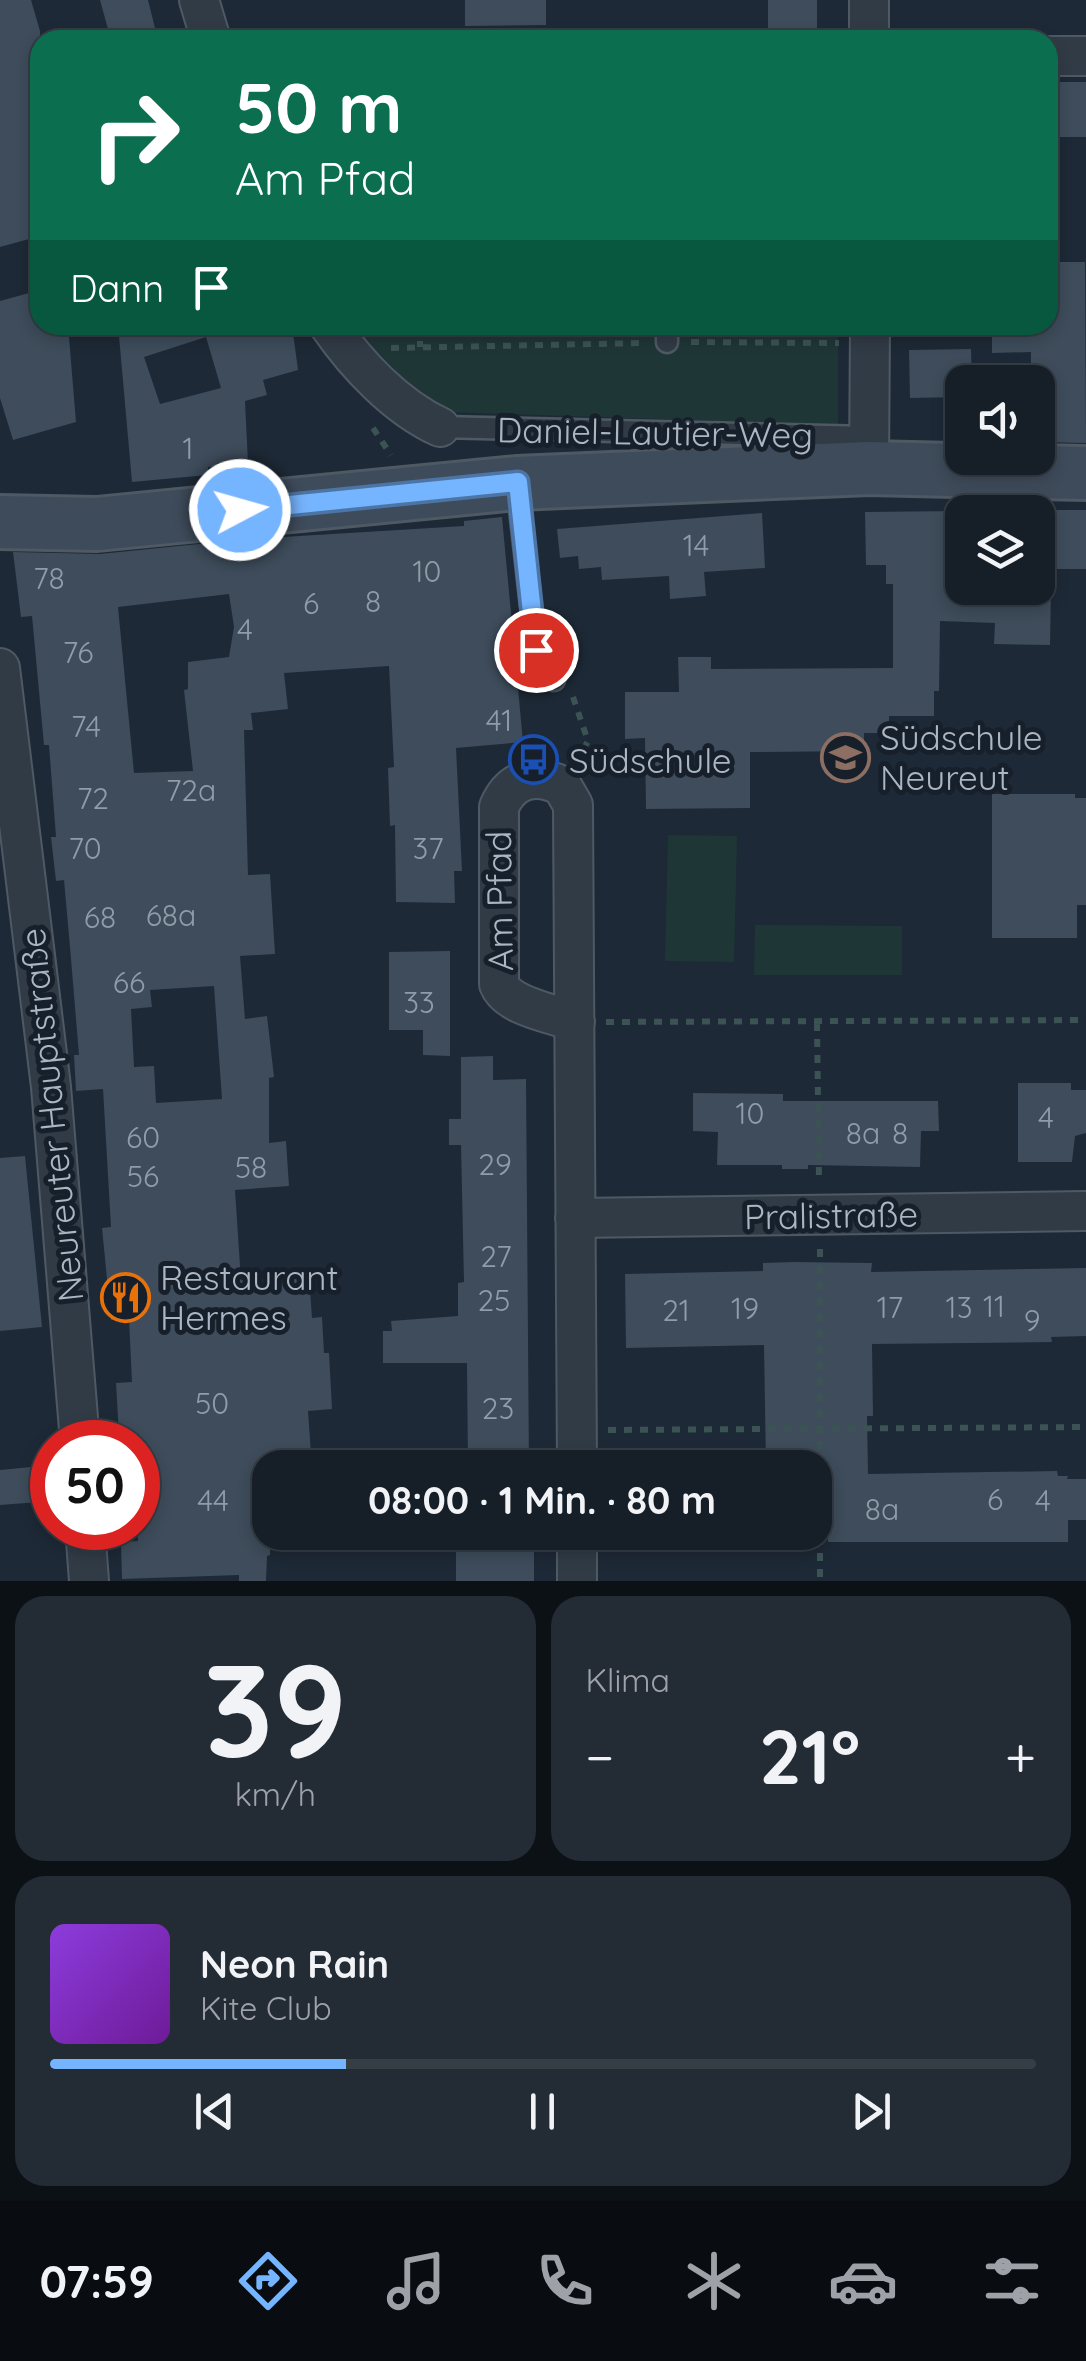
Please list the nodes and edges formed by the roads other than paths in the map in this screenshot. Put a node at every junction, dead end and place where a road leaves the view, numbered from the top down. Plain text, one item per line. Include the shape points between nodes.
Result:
1 (199, 0) edge
2 (869, 0) edge
3 (207, 30) edge
4 (869, 30) edge
5 (1058, 56) edge
6 (1086, 56) edge
7 (337, 335) edge
8 (870, 335) edge
9 (440, 427) joint
10 (869, 452) junction
11 (1086, 473) edge
12 (518, 482) junction
13 (0, 522) edge
14 (0, 668) edge
15 (554, 680) road end
16 (575, 1022) junction
17 (1086, 1211) edge
18 (576, 1218) junction
19 (78, 1420) edge
20 (577, 1449) edge
21 (87, 1550) edge
22 (577, 1550) edge
23 (89, 1581) edge
24 (577, 1581) edge

1 - 3 street
2 - 4 street
5 - 6 street
7 - 9 street via 390,392
8 - 10 street
9 - 10 lane, Daniel-Lautier-Weg
10 - 11 main road
10 - 12 main road
12 - 13 main road via 112,522
12 - 15 lane via 536,650
14 - 19 street, Neureuter Hauptstraße via 51,1087
16 - 16 street, Am Pfad via 574,805 562,786 533,778 505,792 499,807 499,984 518,1004
16 - 18 street
17 - 18 street, Pralistraße
18 - 20 street
21 - 23 street
22 - 24 street

